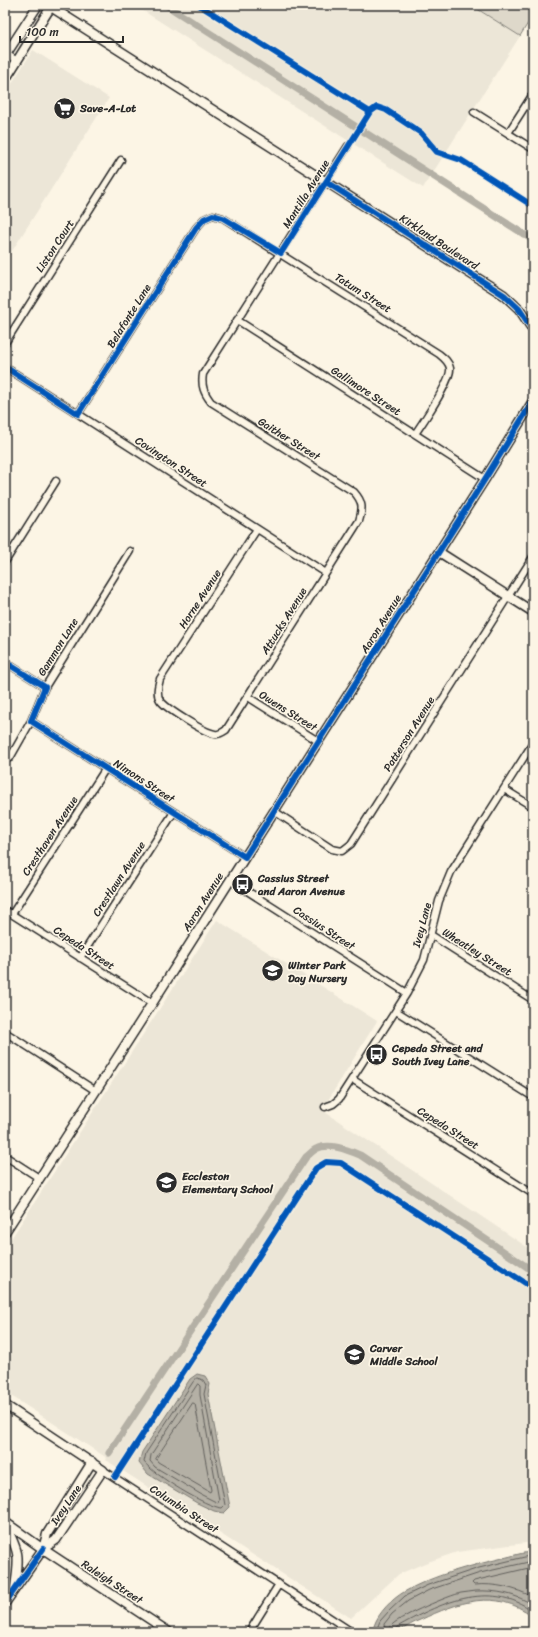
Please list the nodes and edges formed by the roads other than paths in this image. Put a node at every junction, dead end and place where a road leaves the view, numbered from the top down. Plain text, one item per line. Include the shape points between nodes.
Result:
1 (38, 5) edge
2 (50, 6) edge
3 (5, 54) edge
4 (17, 61) junction
5 (5, 80) edge
6 (533, 94) edge
7 (474, 112) dead end
8 (508, 133) junction
9 (348, 146) dead end
10 (533, 149) edge
11 (121, 160) dead end
12 (326, 182) junction
13 (196, 228) joint
14 (281, 253) junction
15 (237, 320) junction
16 (533, 330) edge
17 (5, 343) edge
18 (5, 367) edge
19 (203, 374) joint
20 (533, 401) edge
21 (78, 414) junction
22 (415, 434) junction
23 (485, 479) junction
24 (56, 482) dead end
25 (359, 521) joint
26 (257, 529) junction
27 (130, 551) dead end
28 (439, 552) junction
29 (533, 557) edge
30 (5, 562) edge
31 (326, 573) junction
32 (508, 596) junction
33 (533, 612) edge
34 (5, 662) edge
35 (45, 687) junction
36 (248, 698) junction
37 (31, 721) junction
38 (226, 730) joint
39 (318, 742) junction
40 (533, 744) edge
41 (10, 758) dead end
42 (106, 768) junction
43 (504, 789) junction
44 (533, 807) edge
45 (274, 811) junction
46 (174, 812) junction
47 (245, 857) junction
48 (230, 880) junction
49 (5, 910) edge
50 (12, 914) junction
51 (431, 935) junction
52 (80, 958) junction
53 (407, 993) junction
54 (533, 1000) edge
55 (152, 1004) junction
56 (396, 1011) junction
57 (5, 1032) edge
58 (352, 1079) junction
59 (96, 1091) junction
60 (533, 1097) edge
61 (325, 1107) dead end
62 (5, 1156) edge
63 (39, 1178) junction
64 (533, 1194) edge
65 (5, 1232) edge
66 (5, 1405) edge
67 (92, 1462) junction
68 (103, 1470) junction
69 (5, 1523) edge
70 (43, 1549) junction
71 (279, 1584) junction
72 (15, 1588) junction
73 (5, 1603) edge
74 (169, 1632) edge
75 (249, 1632) edge
76 (352, 1632) edge

1 - 3 street
2 - 4 street
2 - 12 street, Kirkland Boulevard
3 - 4 street
4 - 5 street
6 - 8 street
7 - 8 street
8 - 10 street
9 - 12 street, Mantilla Avenue
11 - 17 street, Liston Court
12 - 14 street, Mantilla Avenue
12 - 16 street, Kirkland Boulevard via 504,295 519,309
13 - 14 street, Tatum Street via 204,219 213,215 224,218
13 - 21 street, Belafonte Lane
14 - 15 street, Mantilla Avenue
14 - 22 street, Tatum Street via 449,362 451,370 447,382
15 - 19 street, Mantilla Avenue
15 - 22 street, Gallimore Street
18 - 21 street, Covington Street
19 - 25 street, Gaither Street via 201,383 211,402 354,492 361,499 362,511
20 - 23 street, Aaron Avenue
21 - 26 street, Covington Street
22 - 23 street, Gallimore Street
23 - 28 street, Aaron Avenue
24 - 30 street
25 - 31 street, Attucks Avenue
26 - 31 street, Covington Street
26 - 38 street, Horne Avenue via 160,679 157,689 159,699 165,706 206,732 216,734
27 - 35 street, Gammon Lane
28 - 32 street
28 - 39 street, Aaron Avenue
29 - 32 street, Patterson Avenue
31 - 36 street, Attucks Avenue
32 - 33 street
32 - 45 street, Patterson Avenue via 351,844 342,851 332,849
34 - 35 street
35 - 37 street, Gammon Lane
36 - 38 street, Attucks Avenue
36 - 39 street, Owens Street
37 - 41 street, Gammon Lane
37 - 42 street, Nimons Street
39 - 45 street, Aaron Avenue
40 - 43 street, Ivey Lane
42 - 46 street, Nimons Street
42 - 50 street, Cresthaven Avenue
43 - 44 street
43 - 51 street, Ivey Lane via 451,872 439,901
45 - 47 street, Aaron Avenue
46 - 47 street, Nimons Street
46 - 52 street, Crestlawn Avenue
47 - 48 street, Aaron Avenue
48 - 53 street, Cassius Street
48 - 55 street, Aaron Avenue
49 - 50 street, Cepeda Street
50 - 52 street, Cepeda Street
51 - 53 street, Ivey Lane via 424,960
51 - 54 street, Wheatley Street
52 - 55 street, Cepeda Street
53 - 56 street, Ivey Lane
55 - 59 street, Aaron Avenue
56 - 58 street, Ivey Lane
56 - 60 street
57 - 59 street
58 - 61 street, Ivey Lane via 339,1099
58 - 64 street, Cepeda Street
59 - 63 street, Aaron Avenue
62 - 63 street
63 - 65 street, Aaron Avenue
66 - 67 street, Columbia Street
67 - 68 street, Columbia Street
67 - 70 street, Ivey Lane via 47,1534
68 - 70 street, Ivey Lane via 56,1540
68 - 71 street, Columbia Street
69 - 70 street
69 - 72 street via 18,1555
70 - 72 street, Ivey Lane
70 - 74 street, Raleigh Street
71 - 75 street
71 - 76 street, Columbia Street
72 - 73 street, Ivey Lane

